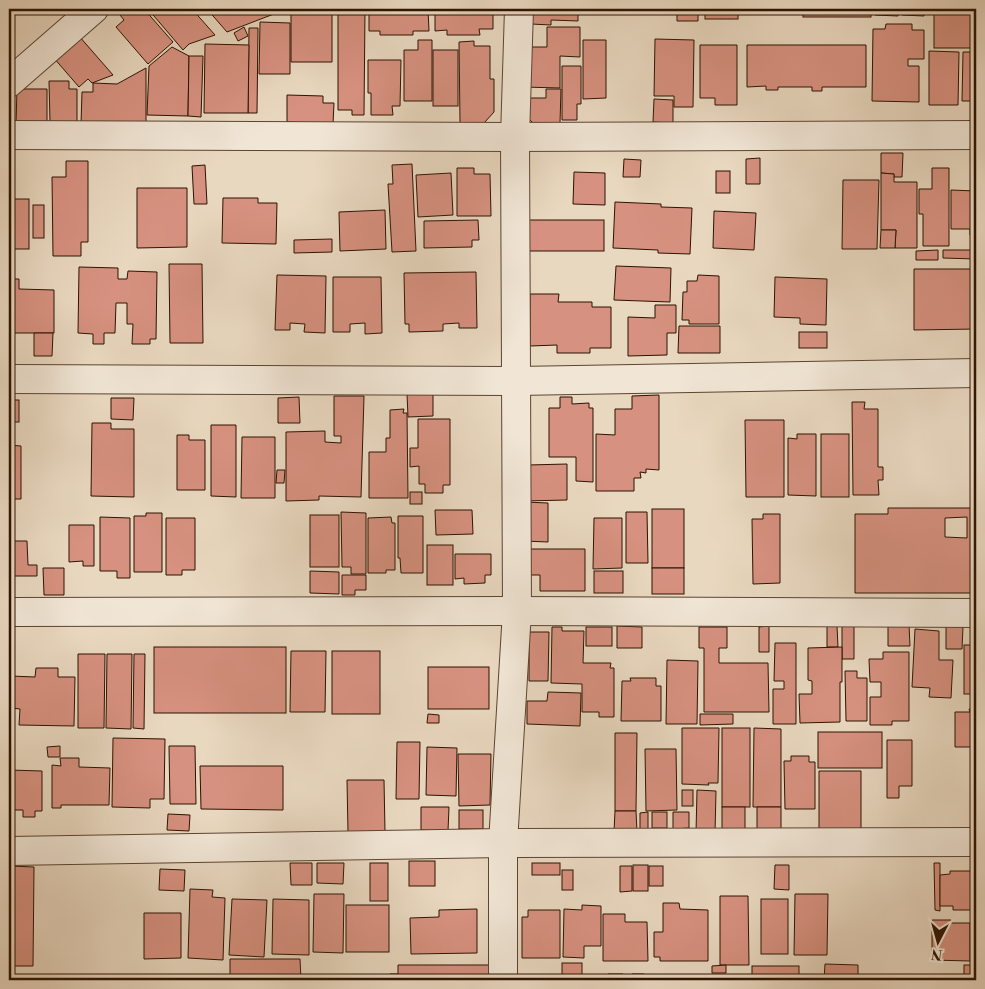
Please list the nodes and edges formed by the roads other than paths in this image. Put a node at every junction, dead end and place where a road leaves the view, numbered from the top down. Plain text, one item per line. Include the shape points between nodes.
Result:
1 (94, 9) edge
2 (519, 9) edge
3 (9, 83) edge
4 (9, 135) edge
5 (976, 136) edge
6 (515, 137) junction
7 (976, 373) edge
8 (9, 380) edge
9 (517, 380) junction
10 (517, 611) junction
11 (9, 612) edge
12 (976, 614) edge
13 (976, 842) edge
14 (503, 843) junction
15 (9, 851) edge
16 (503, 980) edge

1 - 3 street
2 - 6 street
4 - 6 street
5 - 6 street
6 - 9 street
7 - 9 street
8 - 9 street
9 - 10 street
10 - 11 street
10 - 12 street
10 - 14 street
13 - 14 street
14 - 15 street
14 - 16 street

